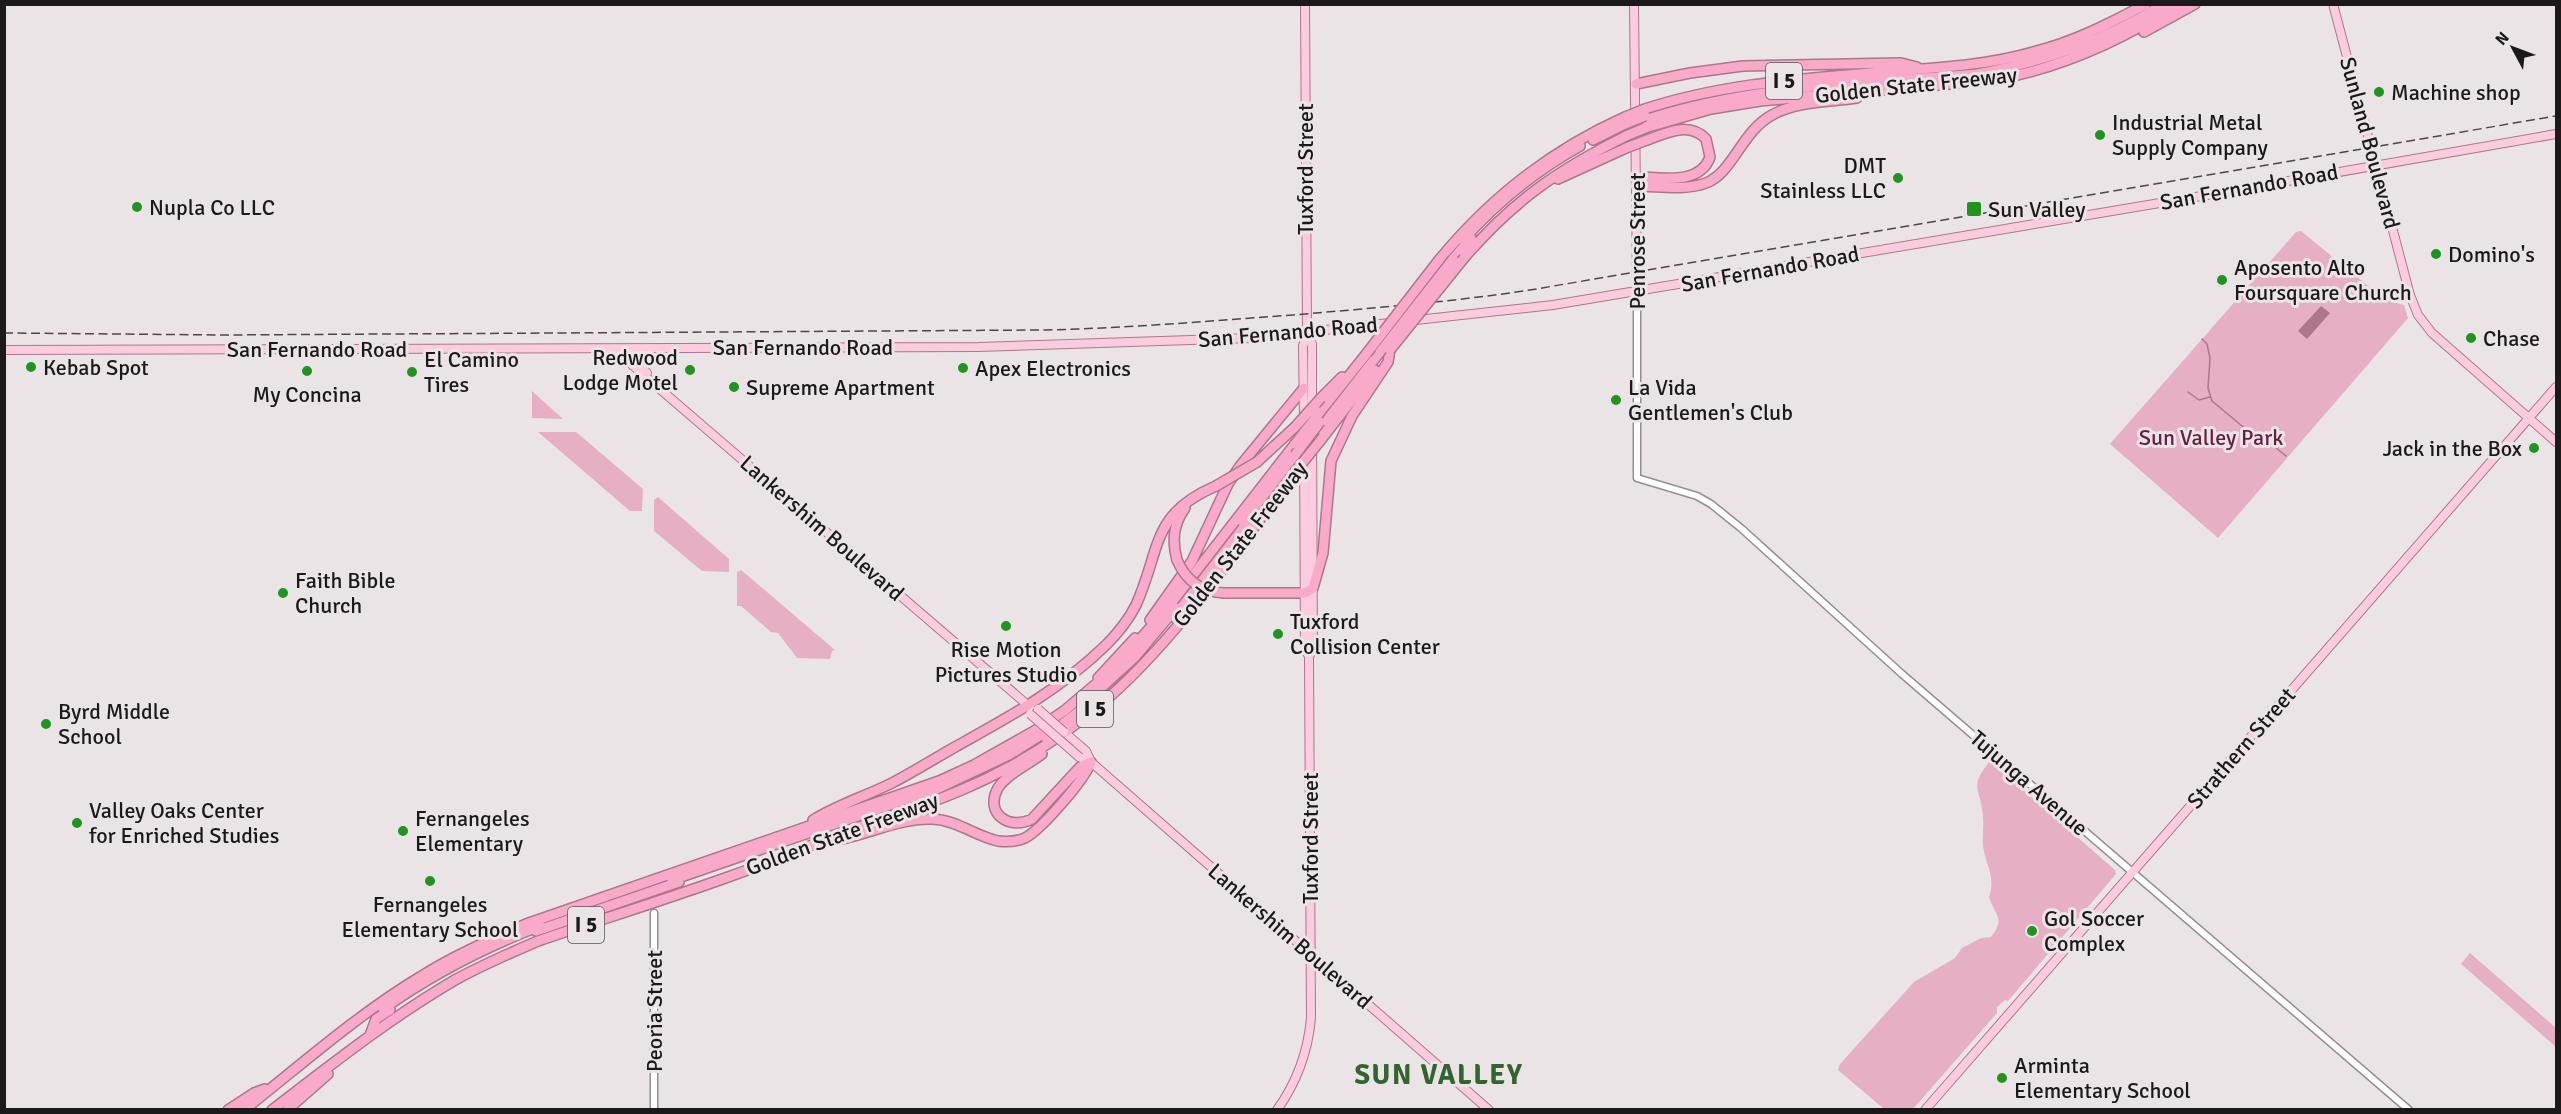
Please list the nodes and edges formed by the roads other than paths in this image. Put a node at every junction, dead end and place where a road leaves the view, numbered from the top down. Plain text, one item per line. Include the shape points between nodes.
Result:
1 (1305, 4) edge
2 (1634, 4) edge
3 (2164, 4) edge
4 (2178, 4) edge
5 (2195, 4) edge
6 (2333, 4) edge
7 (2143, 6) edge
8 (2118, 40) junction
9 (1925, 69) junction
10 (1636, 84) junction
11 (1907, 88) junction
12 (1645, 118) junction
13 (1626, 126) junction
14 (2556, 134) edge
15 (2376, 165) junction
16 (1637, 182) junction
17 (1540, 186) junction
18 (1446, 259) junction
19 (1637, 291) junction
20 (1307, 333) junction
21 (617, 348) junction
22 (651, 348) junction
23 (4, 350) edge
24 (1378, 352) junction
25 (1359, 362) junction
26 (654, 384) junction
27 (2556, 387) edge
28 (1304, 388) junction
29 (2529, 418) junction
30 (1320, 421) junction
31 (2556, 442) edge
32 (1295, 458) junction
33 (1637, 478) joint
34 (1216, 486) junction
35 (1304, 532) junction
36 (1313, 551) junction
37 (1309, 591) junction
38 (1090, 690) junction
39 (1032, 710) junction
40 (1060, 735) junction
41 (1091, 762) junction
42 (801, 828) junction
43 (817, 845) junction
44 (2133, 873) junction
45 (654, 913) dead end
46 (1311, 954) junction
47 (345, 1030) junction
48 (370, 1035) junction
49 (352, 1048) junction
50 (273, 1087) junction
51 (228, 1110) edge
52 (244, 1110) edge
53 (272, 1110) edge
54 (287, 1110) edge
55 (654, 1110) edge
56 (1277, 1110) edge
57 (1489, 1110) edge
58 (1925, 1110) edge
59 (2409, 1110) edge

1 - 20 main road, Tuxford Street
2 - 10 main road, Penrose Street
3 - 12 highway via 2093,42 2009,68 1745,95
4 - 8 highway, Golden State Freeway / I 5
5 - 8 highway via 2146,31
6 - 15 main road, Sunland Boulevard
7 - 9 highway, Golden State Freeway / I 5 via 2072,40 2032,53
7 - 12 highway via 2131,20 2055,52 2019,62 1947,73 1737,92
8 - 11 highway, Golden State Freeway / I 5 via 2018,75
9 - 10 highway via 1901,63 1743,66
9 - 12 highway, Golden State Freeway / I 5 via 1735,86 1680,98
10 - 16 main road, Penrose Street
11 - 12 highway, Golden State Freeway / I 5 via 1760,100
11 - 16 highway via 1783,110 1749,133 1723,172 1713,180 1685,187
12 - 13 highway, Golden State Freeway / I 5, bridge
12 - 13 highway, Golden State Freeway / I 5, bridge
13 - 17 highway, Golden State Freeway / I 5
13 - 18 highway via 1587,146 1524,189
13 - 18 highway, Golden State Freeway / I 5 via 1564,148 1509,187 1472,221
14 - 15 main road, San Fernando Road
15 - 19 main road, San Fernando Road
15 - 29 main road, Sunland Boulevard via 2418,315 2432,333
16 - 17 highway, bridge via 1702,171 1710,157 1706,139 1692,130 1673,131
16 - 19 main road, Penrose Street
17 - 24 highway, Golden State Freeway / I 5, bridge via 1496,221
18 - 24 highway, Golden State Freeway / I 5, bridge
18 - 24 highway, bridge
19 - 20 main road, San Fernando Road via 1474,315
19 - 33 street, Penrose Street
20 - 22 main road, San Fernando Road via 978,347
20 - 28 main road, Tuxford Street via 1303,346
20 - 36 main road, Tuxford Street via 1312,344
21 - 22 main road, San Fernando Road
21 - 23 main road, San Fernando Road
21 - 26 main road, Lankershim Boulevard
22 - 26 main road via 639,360
24 - 25 highway, Golden State Freeway / I 5
24 - 30 highway
24 - 37 highway via 1388,362 1352,416 1331,461 1323,553
24 - 40 highway, Golden State Freeway / I 5, bridge via 1320,441 1166,639 1109,697
25 - 30 highway, Golden State Freeway / I 5
25 - 34 highway, bridge via 1257,462
26 - 39 main road, Lankershim Boulevard
27 - 29 main road, Strathern Street
28 - 35 main road, Tuxford Street
28 - 38 highway via 1228,484 1204,538 1172,592
29 - 31 main road
29 - 44 main road, Strathern Street
30 - 32 highway, bridge
30 - 38 highway, Golden State Freeway / I 5, bridge via 1295,444 1140,641
32 - 47 highway via 1134,658 1073,711 1009,755 939,788 525,932 447,969 360,1026
32 - 48 highway via 1180,610 1132,665 1070,718 1019,754 941,791 522,936 461,965 406,998 376,1019
33 - 44 street, Tujunga Avenue via 1697,496 1745,531 1858,635
34 - 37 highway, bridge via 1192,501 1181,514 1174,540 1184,573 1209,591
34 - 39 highway via 1189,499 1163,528 1140,596 1121,629
35 - 36 main road via 1309,535
35 - 37 main road, Tuxford Street
36 - 37 main road, Tuxford Street
37 - 46 main road, Tuxford Street via 1305,648 1309,657
38 - 42 highway, Golden State Freeway / I 5 via 1036,730 974,765
39 - 41 main road, Lankershim Boulevard, bridge via 1079,757
39 - 41 main road, Lankershim Boulevard, bridge via 1077,744
39 - 42 highway
40 - 41 highway via 1053,747 1000,785 994,806 1002,819 1017,824 1032,819 1080,767
40 - 43 highway, Golden State Freeway / I 5 via 980,782
41 - 43 highway via 1086,773 1034,832 1016,841 995,840 957,824 928,819
41 - 46 main road, Lankershim Boulevard
42 - 47 highway, Golden State Freeway / I 5 via 489,940 419,977
43 - 48 highway, Golden State Freeway / I 5 via 538,941 457,979
44 - 58 main road, Strathern Street
44 - 59 street, Tujunga Avenue
45 - 55 street, Peoria Street
46 - 56 main road, Tuxford Street via 1310,1031 1303,1061
46 - 57 main road, Lankershim Boulevard
47 - 50 highway, Golden State Freeway / I 5
48 - 49 highway, Golden State Freeway / I 5
49 - 53 highway, Golden State Freeway / I 5
49 - 54 highway via 344,1061
50 - 51 highway via 254,1093
50 - 52 highway, Golden State Freeway / I 5

